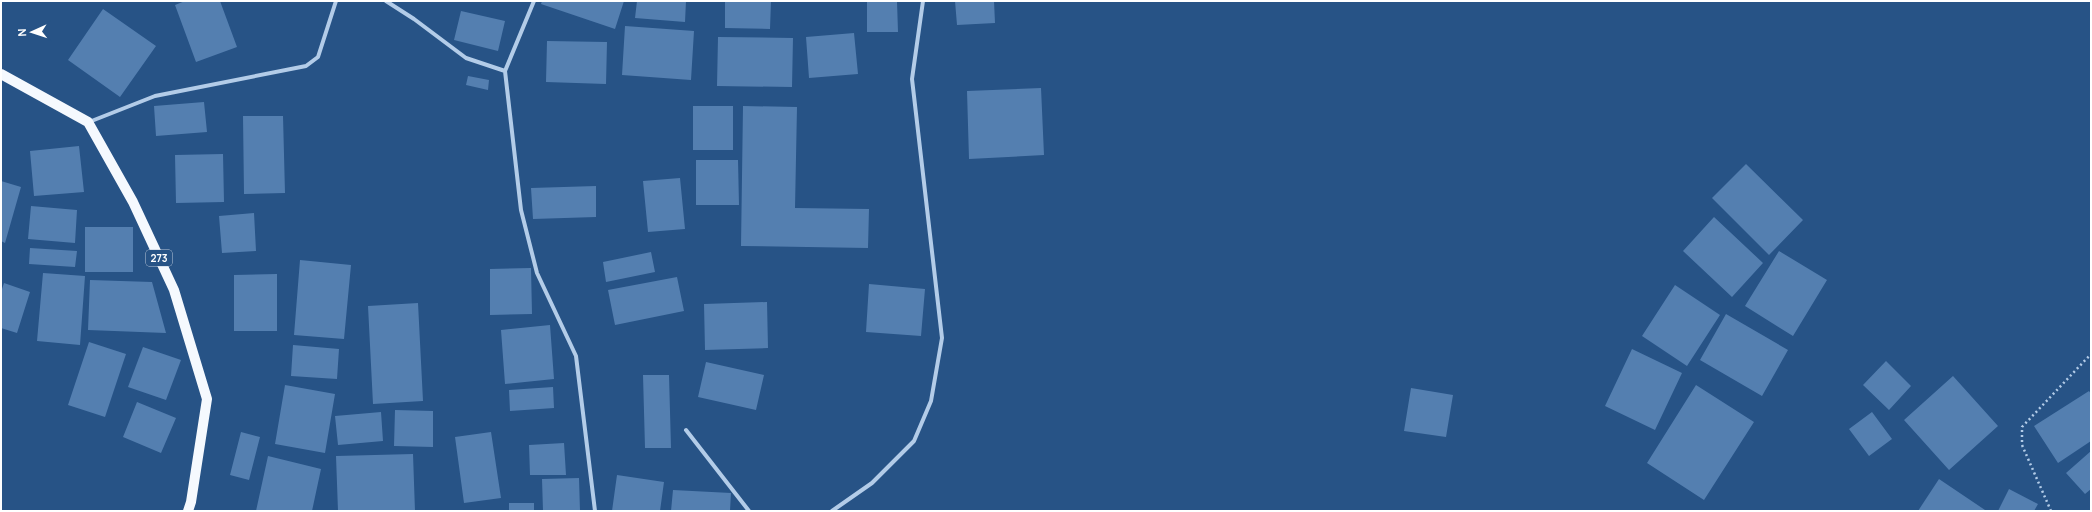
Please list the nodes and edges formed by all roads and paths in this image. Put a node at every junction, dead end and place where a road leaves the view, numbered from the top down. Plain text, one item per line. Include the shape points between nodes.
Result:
1 (336, 1) edge
2 (386, 1) edge
3 (534, 1) edge
4 (923, 1) edge
5 (505, 71) junction
6 (1, 74) edge
7 (88, 122) junction
8 (2091, 354) edge
9 (686, 430) dead end
10 (190, 506) edge
11 (595, 511) edge
12 (749, 511) edge
13 (832, 511) edge
14 (2051, 511) edge

1 - 7 street via 318,57 306,66 155,96
2 - 5 street via 466,58
3 - 5 street
4 - 13 street via 912,79 942,338 931,402 914,441 872,482
5 - 11 street via 512,146 524,224 537,273 576,356
6 - 7 main road
7 - 10 main road, 273 via 133,202 174,290 207,399
8 - 14 path via 2022,427 2022,445
9 - 12 street

